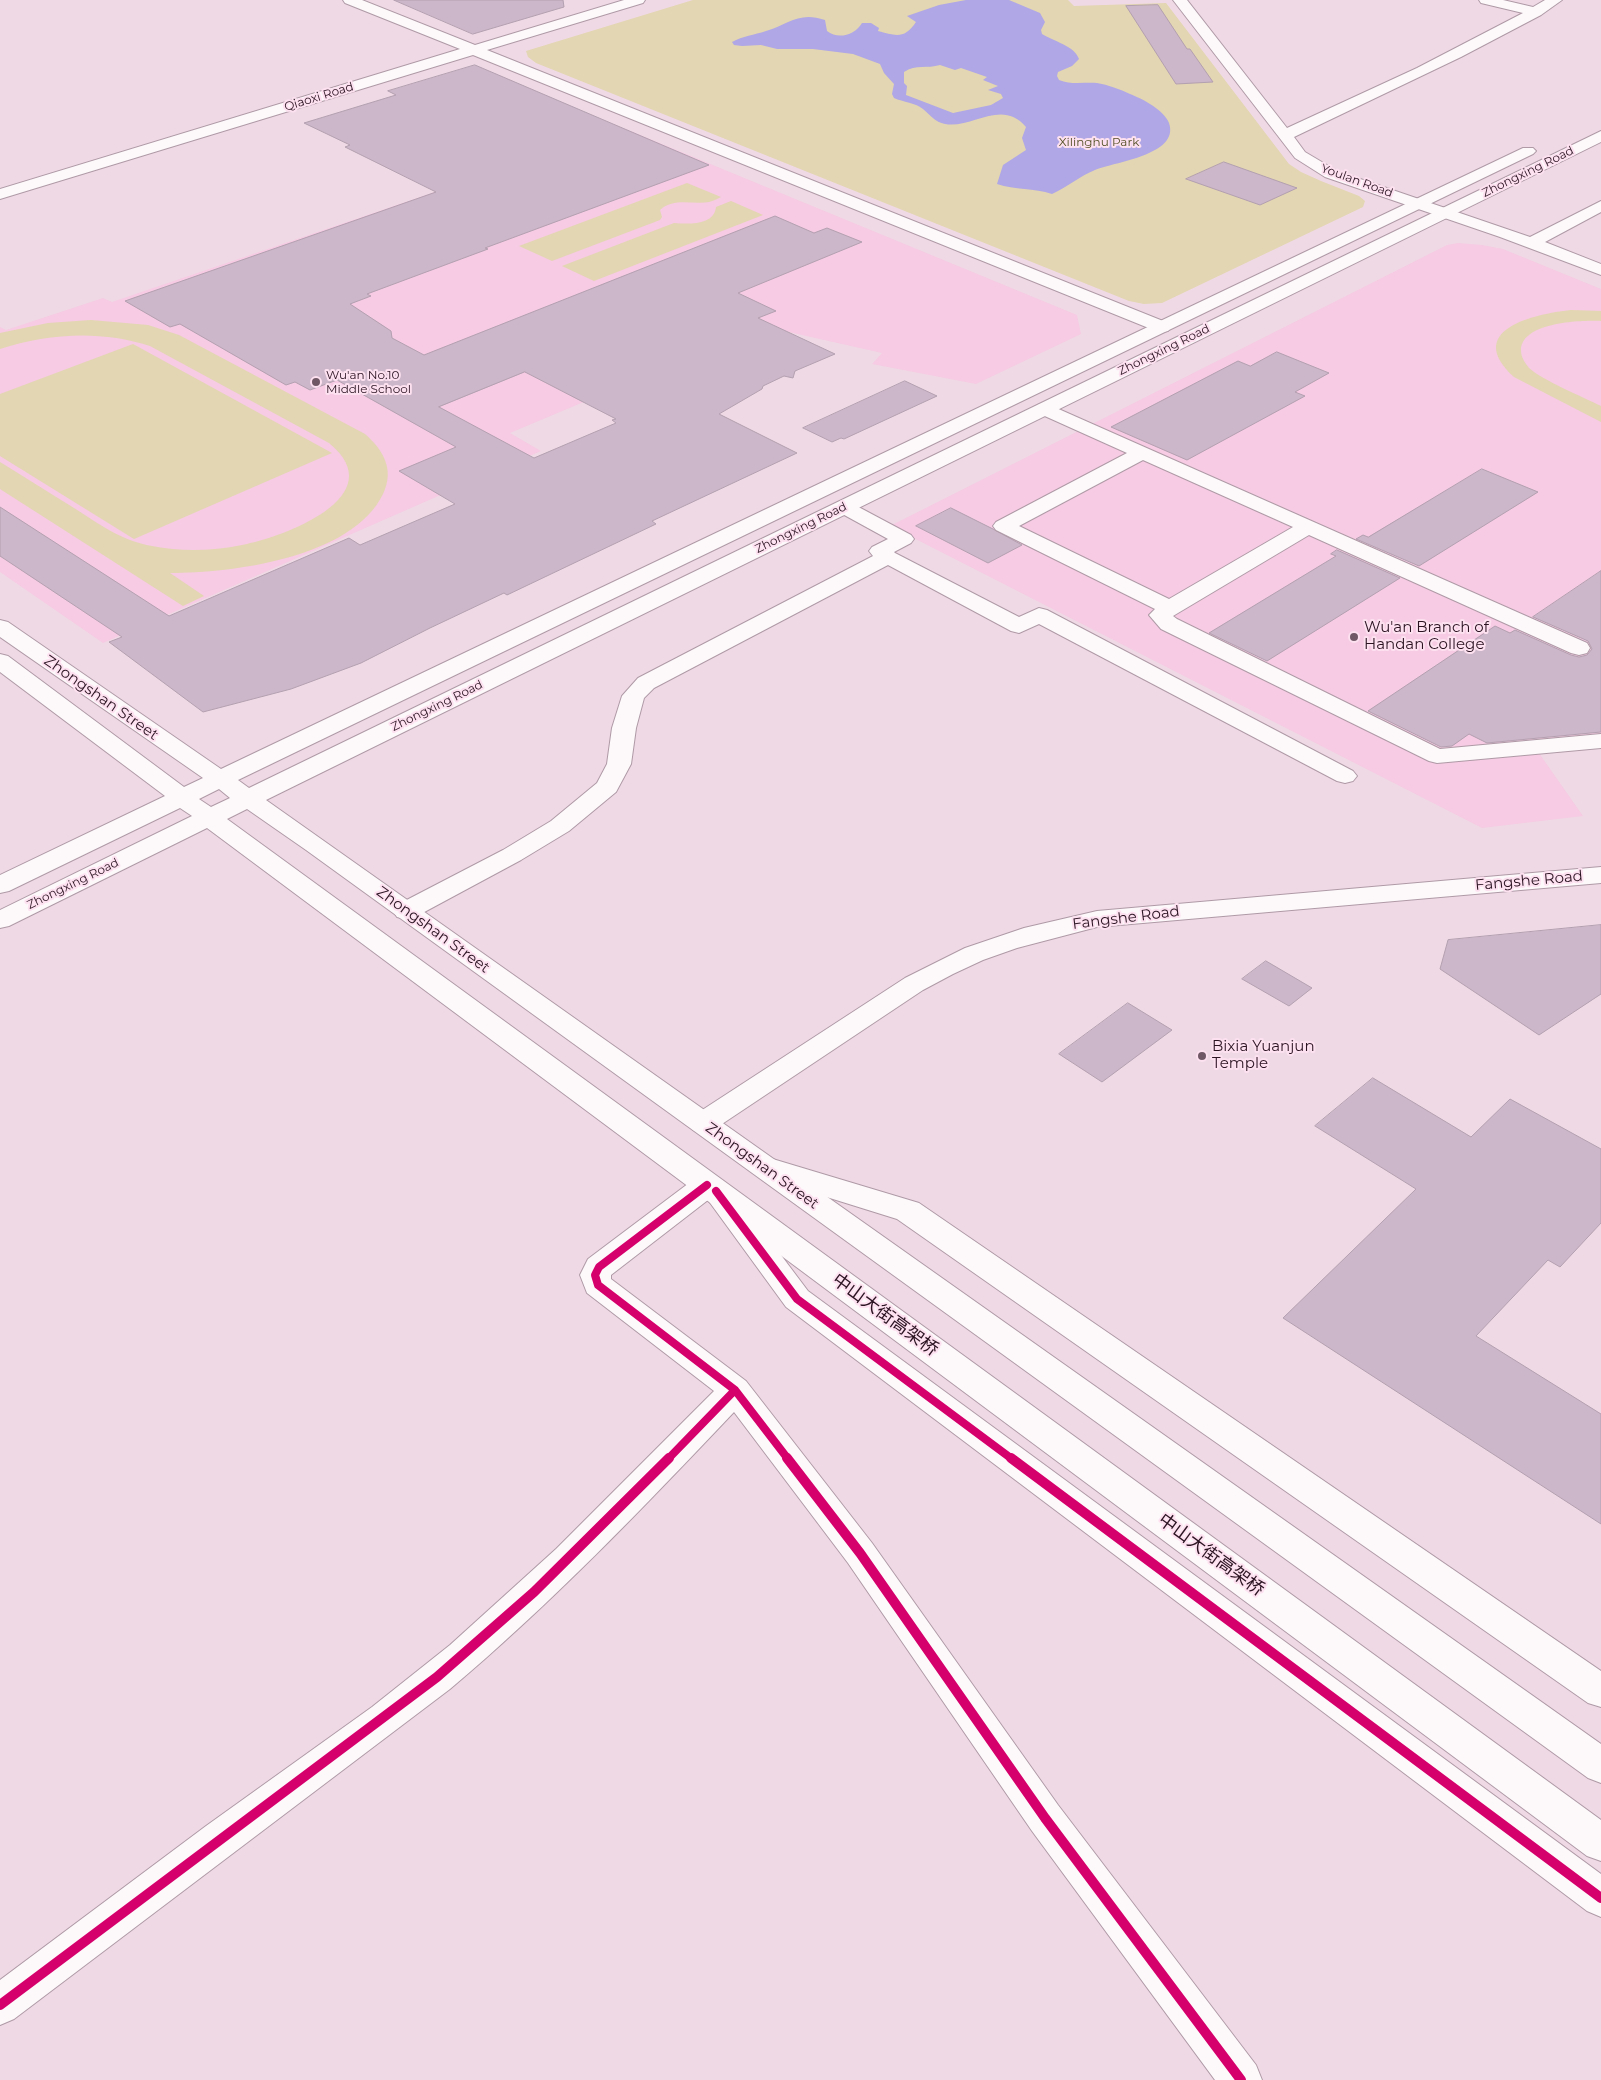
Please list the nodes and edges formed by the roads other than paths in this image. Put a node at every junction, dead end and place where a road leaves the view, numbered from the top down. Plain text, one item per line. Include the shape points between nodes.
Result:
1 (350, 0) edge
2 (588, 0) edge
3 (638, 0) edge
4 (1180, 0) edge
5 (1486, 0) edge
6 (1555, 0) edge
7 (610, 8) junction
8 (1536, 12) junction
9 (473, 50) junction
10 (1601, 116) edge
11 (1285, 135) junction
12 (1601, 136) edge
13 (0, 194) edge
14 (1419, 204) junction
15 (1601, 206) edge
16 (1445, 213) junction
17 (1531, 243) junction
18 (1601, 270) edge
19 (1162, 327) junction
20 (1044, 409) junction
21 (1142, 453) junction
22 (844, 507) junction
23 (1308, 526) junction
24 (888, 556) junction
25 (1170, 608) junction
26 (0, 627) edge
27 (1579, 648) dead end
28 (0, 661) edge
29 (1601, 741) edge
30 (1345, 776) dead end
31 (220, 780) junction
32 (183, 798) junction
33 (247, 799) junction
34 (209, 818) junction
35 (1601, 875) edge
36 (0, 885) edge
37 (406, 911) junction
38 (0, 920) edge
39 (703, 1123) junction
40 (764, 1167) junction
41 (712, 1188) junction
42 (821, 1268) joint
43 (735, 1390) junction
44 (1601, 1690) edge
45 (1601, 1766) edge
46 (1601, 1843) edge
47 (1601, 1898) edge
48 (0, 2005) edge
49 (1240, 2080) edge

1 - 9 main road
2 - 7 main road
3 - 7 main road, Qiaoxi Road
4 - 11 main road, Youlan Road
5 - 8 main road
6 - 8 main road
7 - 9 main road, Qiaoxi Road
8 - 11 main road via 1424,72
9 - 13 main road, Qiaoxi Road
9 - 19 main road
10 - 14 main road, Zhongxing Road
11 - 14 main road, Youlan Road via 1300,155 1318,168
12 - 16 main road, Zhongxing Road
14 - 16 main road, Youlan Road
14 - 19 main road, Zhongxing Road
15 - 17 main road
16 - 17 main road, Youlan Road
16 - 20 main road, Zhongxing Road
17 - 18 main road, Youlan Road
19 - 31 main road, Zhongxing Road
20 - 21 main road
20 - 22 main road, Zhongxing Road
21 - 23 main road
21 - 25 main road via 1003,526
22 - 24 main road via 904,539 879,551
22 - 33 main road, Zhongxing Road
23 - 25 main road
23 - 27 main road
24 - 30 main road via 1019,626 1039,615
24 - 37 main road via 646,683 633,696 619,764 607,787 552,831
25 - 29 main road via 1160,615 1169,624 1438,756
26 - 31 main road, Zhongshan Street
28 - 32 main road, Zhongshan Street
31 - 32 main road, Zhongxing Road
31 - 33 main road, Zhongshan Street
32 - 34 main road, Zhongshan Street
32 - 36 main road, Zhongxing Road
33 - 34 main road, Zhongxing Road
33 - 37 main road, Zhongshan Street
34 - 38 main road, Zhongxing Road
34 - 41 main road, Zhongshan Street
35 - 39 main road, Fangshe Road via 1097,919 1041,932 994,946 914,984
37 - 39 main road, Zhongshan Street
39 - 40 main road, Zhongshan Street
40 - 44 main road via 908,1211
40 - 45 main road, Zhongshan Street
41 - 42 main road, Zhongshan Street
41 - 43 main road via 599,1268 595,1275 598,1285
41 - 47 main road via 797,1299
42 - 46 main road, 中山大街高架桥
43 - 48 main road via 557,1569 464,1655 403,1706 249,1817
43 - 49 main road via 860,1553 1045,1818

